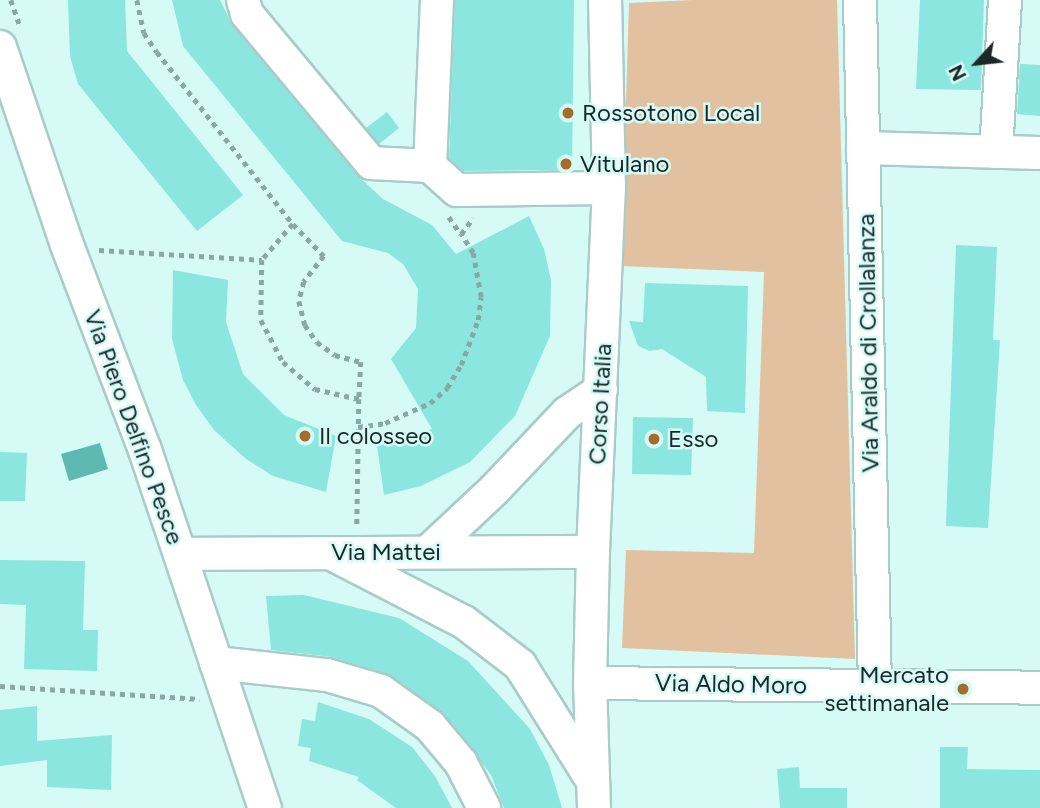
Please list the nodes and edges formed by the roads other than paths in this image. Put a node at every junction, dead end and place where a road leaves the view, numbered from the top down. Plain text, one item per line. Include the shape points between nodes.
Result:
1 (243, 0) edge
2 (437, 0) edge
3 (605, 0) edge
4 (860, 0) edge
5 (1004, 0) edge
6 (0, 47) edge
7 (863, 148) junction
8 (996, 152) junction
9 (1040, 153) edge
10 (430, 166) junction
11 (609, 188) junction
12 (601, 390) junction
13 (429, 551) junction
14 (343, 552) junction
15 (593, 552) junction
16 (180, 554) junction
17 (216, 663) junction
18 (590, 683) junction
19 (876, 686) junction
20 (1040, 688) edge
21 (593, 794) edge
22 (265, 808) edge
23 (484, 808) edge

1 - 10 street via 247,14 371,163
2 - 10 street
3 - 11 street, Corso Italia
4 - 7 street, Via Araldo di Crollalanza
5 - 8 street
6 - 16 street, Via Piero Delfino Pesce
7 - 8 street
7 - 19 street, Via Araldo di Crollalanza
8 - 9 street
10 - 11 street via 457,190
11 - 12 street, Corso Italia
12 - 13 street via 567,412
12 - 15 street, Corso Italia
13 - 14 street, Via Mattei
13 - 15 street, Via Mattei
14 - 16 street, Via Mattei
14 - 21 street via 464,622 520,665
15 - 18 street, Corso Italia
16 - 17 street, Via Piero Delfino Pesce
17 - 22 street, Via Piero Delfino Pesce
17 - 23 street via 327,675 381,691 430,726 461,763
18 - 19 street, Via Aldo Moro
18 - 21 street, Corso Italia
19 - 20 street, Via Aldo Moro

